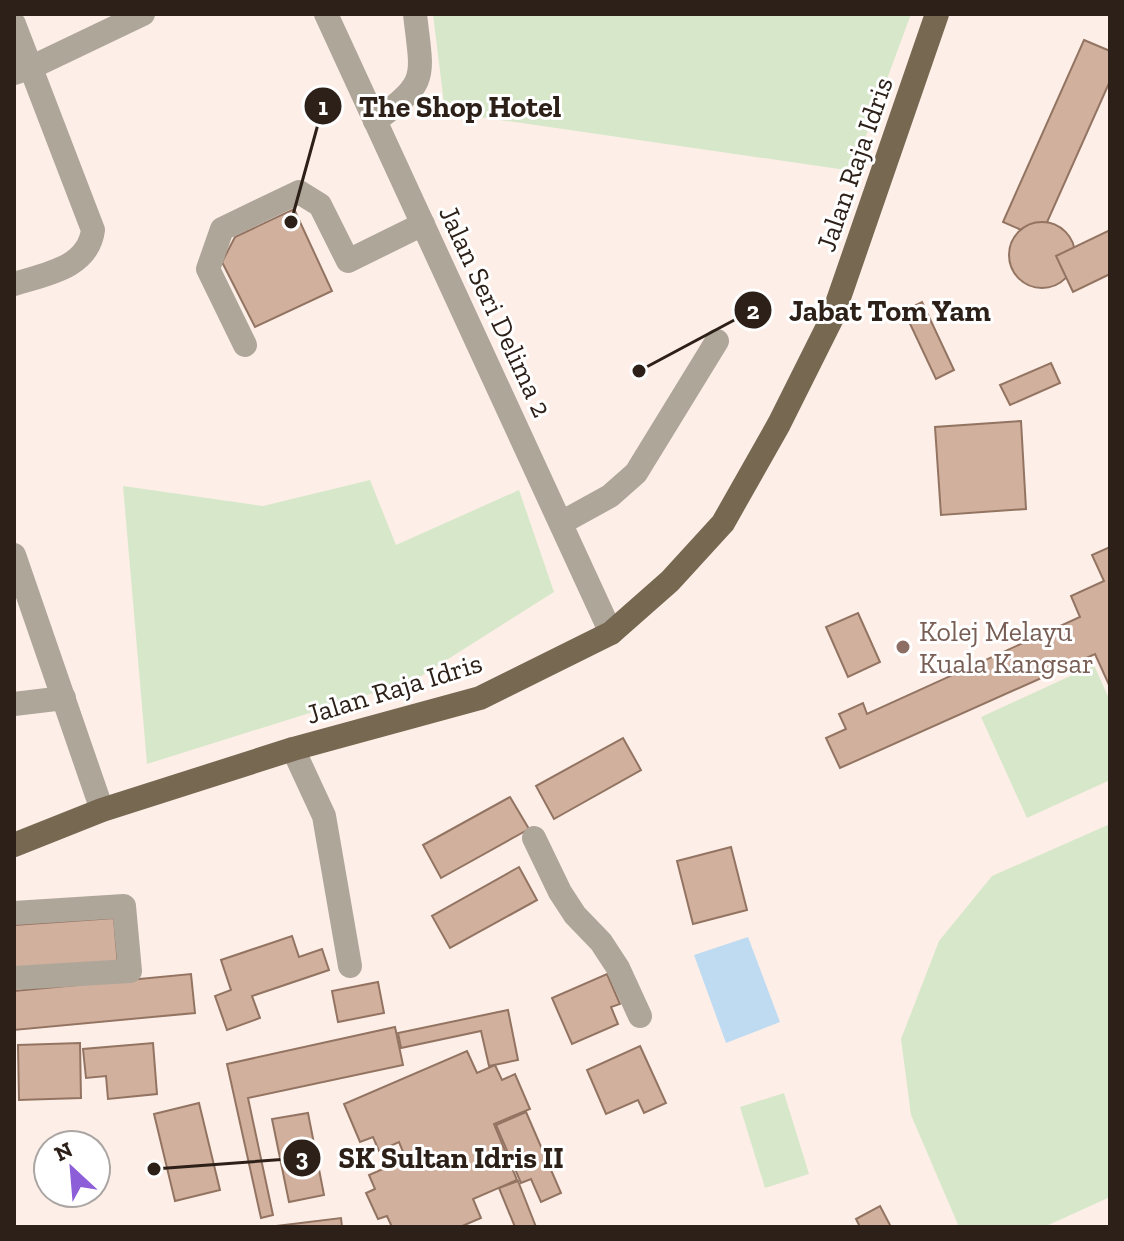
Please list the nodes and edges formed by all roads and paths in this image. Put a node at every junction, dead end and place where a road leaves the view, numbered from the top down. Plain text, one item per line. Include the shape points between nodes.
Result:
1 (143, 14) edge
2 (326, 14) edge
3 (415, 14) edge
4 (937, 14) edge
5 (14, 24) edge
6 (22, 71) edge
7 (375, 121) junction
8 (423, 224) junction
9 (14, 284) edge
10 (717, 341) dead end
11 (245, 345) dead end
12 (561, 523) junction
13 (14, 555) edge
14 (611, 633) junction
15 (64, 698) junction
16 (14, 704) edge
17 (293, 749) junction
18 (102, 810) junction
19 (534, 838) dead end
20 (14, 845) edge
21 (14, 913) edge
22 (350, 966) dead end
23 (14, 978) edge
24 (640, 1016) dead end

1 - 6 street
2 - 7 street, Jalan Seri Delima 2
3 - 7 street via 421,68 416,84 409,96
4 - 14 main road, Jalan Raja Idris via 832,318 779,424 723,523 670,581
5 - 6 street
6 - 9 street via 93,230 91,245 81,257
7 - 8 street, Jalan Seri Delima 2
8 - 11 street via 348,261 320,205 299,192 222,229 208,269
8 - 12 street, Jalan Seri Delima 2
10 - 12 street via 636,473 610,496
12 - 14 street, Jalan Seri Delima 2
13 - 15 street
14 - 17 main road, Jalan Raja Idris via 480,698
15 - 16 street
15 - 18 street
17 - 18 main road, Jalan Raja Idris
17 - 22 street via 324,816
18 - 20 main road, Jalan Raja Idris
19 - 24 street via 560,892 618,968
21 - 23 street via 124,906 130,971

